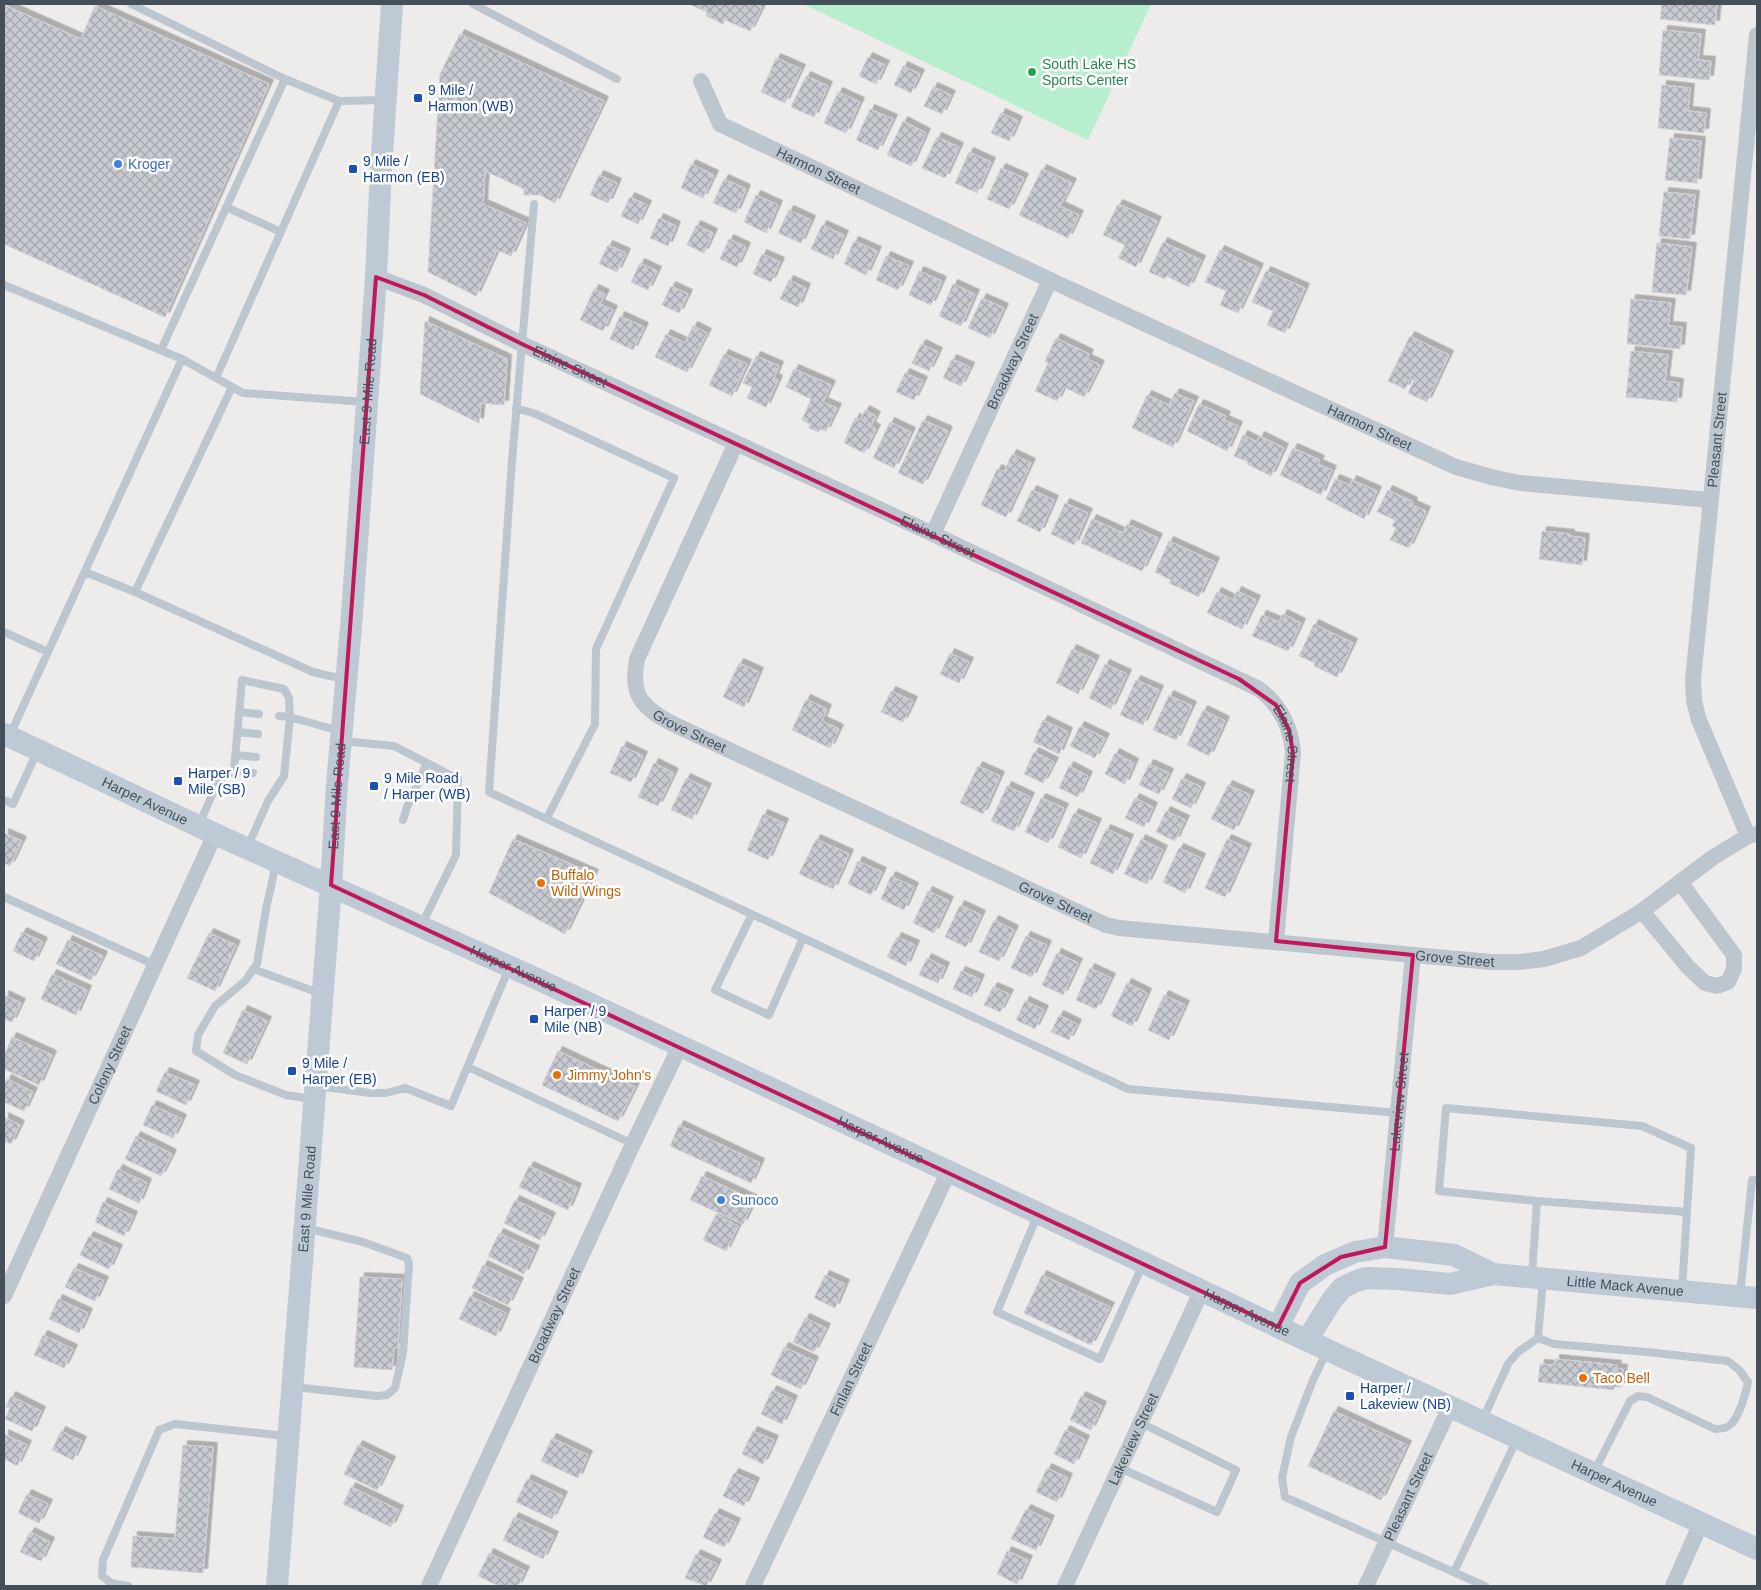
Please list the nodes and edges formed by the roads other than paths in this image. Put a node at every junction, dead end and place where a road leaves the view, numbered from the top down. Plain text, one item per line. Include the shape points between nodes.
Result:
1 (131, 4) edge
2 (392, 4) edge
3 (473, 4) edge
4 (1757, 35) edge
5 (285, 79) junction
6 (617, 79) dead end
7 (701, 81) dead end
8 (385, 100) junction
9 (339, 101) junction
10 (534, 204) dead end
11 (226, 207) junction
12 (281, 232) junction
13 (376, 277) junction
14 (1050, 280) junction
15 (4, 286) edge
16 (522, 344) junction
17 (161, 350) junction
18 (182, 359) junction
19 (216, 378) junction
20 (232, 387) junction
21 (367, 402) junction
22 (516, 408) junction
23 (736, 443) junction
24 (1710, 500) junction
25 (933, 534) junction
26 (85, 572) junction
27 (135, 592) junction
28 (4, 632) edge
29 (48, 652) junction
30 (347, 680) junction
31 (240, 712) junction
32 (259, 714) dead end
33 (279, 716) dead end
34 (290, 717) junction
35 (238, 732) junction
36 (258, 734) dead end
37 (7, 735) edge
38 (278, 736) dead end
39 (341, 736) junction
40 (288, 737) junction
41 (38, 750) junction
42 (236, 755) junction
43 (256, 757) dead end
44 (276, 759) dead end
45 (286, 760) junction
46 (427, 763) junction
47 (234, 770) junction
48 (254, 774) dead end
49 (275, 775) dead end
50 (284, 776) junction
51 (4, 800) edge
52 (547, 818) junction
53 (403, 820) dead end
54 (207, 830) junction
55 (1753, 835) edge
56 (248, 848) junction
57 (276, 861) junction
58 (1680, 882) junction
59 (331, 885) junction
60 (4, 897) edge
61 (1642, 911) junction
62 (752, 914) junction
63 (421, 926) junction
64 (803, 938) junction
65 (1276, 941) junction
66 (1414, 955) junction
67 (155, 965) junction
68 (510, 966) junction
69 (253, 969) junction
70 (322, 994) junction
71 (680, 1046) junction
72 (468, 1066) junction
73 (315, 1093) junction
74 (1398, 1113) junction
75 (634, 1144) junction
76 (948, 1171) junction
77 (1757, 1180) edge
78 (1537, 1201) junction
79 (1687, 1212) junction
80 (1038, 1213) junction
81 (1748, 1216) junction
82 (1757, 1217) edge
83 (305, 1227) junction
84 (1385, 1248) junction
85 (1144, 1263) junction
86 (1493, 1274) junction
87 (1537, 1279) junction
88 (1202, 1290) junction
89 (1682, 1292) junction
90 (4, 1296) edge
91 (1748, 1298) edge
92 (1278, 1327) junction
93 (1538, 1338) junction
94 (1307, 1340) junction
95 (1328, 1350) junction
96 (292, 1386) junction
97 (1450, 1407) junction
98 (1482, 1421) junction
99 (1141, 1423) junction
100 (288, 1436) junction
101 (1518, 1438) junction
102 (1120, 1468) junction
103 (1594, 1472) junction
104 (1701, 1522) junction
105 (1386, 1541) junction
106 (1757, 1549) edge
107 (1454, 1572) junction
108 (128, 1586) edge
109 (277, 1586) edge
110 (429, 1586) edge
111 (754, 1586) edge
112 (1065, 1586) edge
113 (1366, 1586) edge
114 (1485, 1586) edge
115 (1673, 1586) edge

1 - 5 lane
2 - 8 main road, East 9 Mile Road
3 - 6 lane
4 - 24 street, Pleasant Street
5 - 9 lane
5 - 11 lane
7 - 14 street, Harmon Street via 720,124
8 - 9 lane
8 - 13 main road, East 9 Mile Road
9 - 12 lane
10 - 16 lane
11 - 12 lane
11 - 17 lane
12 - 19 lane
13 - 16 street, Elaine Street via 424,295
13 - 21 main road, East 9 Mile Road
14 - 24 street, Harmon Street via 1456,467 1520,483
14 - 25 street, Broadway Street
15 - 17 lane
16 - 22 lane
16 - 23 street, Elaine Street
17 - 18 lane
18 - 19 lane
18 - 26 lane
19 - 20 lane
20 - 21 lane via 243,393
20 - 27 lane
21 - 30 main road, East 9 Mile Road
22 - 52 lane via 489,792
22 - 52 lane via 536,414 674,478 596,649 595,724
23 - 25 street, Elaine Street
23 - 65 street, Grove Street via 637,659 635,688 650,710 682,728 1106,925
24 - 55 street, Pleasant Street via 1694,659 1694,701 1699,720
25 - 65 street, Elaine Street via 1239,678 1259,689 1276,705 1289,730 1293,753
26 - 27 lane
26 - 29 lane
27 - 30 lane via 313,672
28 - 29 lane
29 - 37 lane
30 - 39 main road, East 9 Mile Road
31 - 32 lane
31 - 34 lane via 242,680 284,689 289,698
31 - 35 lane
33 - 34 lane
34 - 39 lane
34 - 40 lane
35 - 36 lane
35 - 42 lane
37 - 41 main road, Harper Avenue
38 - 40 lane
39 - 46 lane via 394,746
39 - 59 main road, East 9 Mile Road
40 - 45 lane
41 - 51 lane via 13,804
41 - 54 main road, Harper Avenue
42 - 43 lane
42 - 47 lane
44 - 45 lane
45 - 50 lane
46 - 53 lane
46 - 63 lane via 458,779 456,855
47 - 48 lane
47 - 54 lane via 218,781
49 - 50 lane
50 - 56 lane via 268,801
52 - 62 lane
54 - 56 main road, Harper Avenue
54 - 67 street, Colony Street
55 - 58 street, Grove Street via 1712,858
56 - 57 main road, Harper Avenue
57 - 59 main road, Harper Avenue
57 - 69 lane
58 - 61 street, Grove Street
58 - 61 street via 1734,955 1734,969 1728,982 1716,986 1705,983
59 - 63 main road, Harper Avenue
59 - 70 main road, East 9 Mile Road
60 - 67 lane
61 - 66 street, Grove Street via 1581,948 1544,959 1503,962
62 - 64 lane
62 - 64 lane via 715,990 768,1015
63 - 68 main road, Harper Avenue
64 - 74 lane via 1128,1090
65 - 66 street, Grove Street
66 - 74 street, Lakeview Street
67 - 90 street, Colony Street
68 - 71 main road, Harper Avenue
68 - 72 lane
69 - 70 lane
69 - 73 lane via 215,1006 198,1035 196,1051 235,1075 286,1095
70 - 73 main road, East 9 Mile Road
71 - 75 street, Broadway Street
71 - 76 main road, Harper Avenue
72 - 73 lane via 451,1106 404,1088 386,1093
72 - 75 lane
73 - 83 main road, East 9 Mile Road
74 - 84 street, Lakeview Street
75 - 110 street, Broadway Street
76 - 80 main road, Harper Avenue
76 - 111 street, Finlan Street
77 - 81 lane via 1752,1180
78 - 79 lane
78 - 79 lane via 1439,1191 1446,1108 1642,1126 1691,1148
78 - 87 lane
79 - 89 lane
80 - 85 main road, Harper Avenue
80 - 85 lane via 997,1312 1100,1359
81 - 82 lane
81 - 91 lane
83 - 96 main road, East 9 Mile Road
83 - 96 lane via 363,1242 407,1258 403,1352 395,1388 387,1395
84 - 86 main road, Little Mack Avenue via 1454,1255
84 - 92 main road, Little Mack Avenue via 1341,1257 1300,1283
85 - 88 main road, Harper Avenue
86 - 87 main road, Little Mack Avenue
86 - 94 main road, Little Mack Avenue via 1450,1284 1366,1278 1354,1282 1342,1288 1332,1300
87 - 89 main road, Little Mack Avenue
87 - 93 lane
88 - 92 main road, Harper Avenue
88 - 99 street, Lakeview Street
89 - 91 main road, Little Mack Avenue
92 - 94 main road, Harper Avenue
93 - 98 lane via 1518,1352 1508,1364
93 - 103 lane via 1554,1344 1728,1362 1748,1382 1732,1424 1726,1428 1715,1429 1647,1397 1638,1396 1630,1401
94 - 95 main road, Harper Avenue
95 - 97 main road, Harper Avenue
95 - 105 lane via 1291,1437 1282,1478 1285,1497
96 - 100 main road, East 9 Mile Road
97 - 98 main road, Harper Avenue
97 - 105 street, Pleasant Street
98 - 101 main road, Harper Avenue
99 - 102 street, Lakeview Street
99 - 102 lane via 1236,1470 1217,1512
100 - 108 lane via 175,1424 159,1430 103,1560 102,1576 110,1582
100 - 109 main road, East 9 Mile Road
101 - 103 main road, Harper Avenue
101 - 107 lane
102 - 112 street, Lakeview Street
103 - 104 main road, Harper Avenue
104 - 106 main road, Harper Avenue
104 - 115 street
105 - 107 lane
105 - 113 street, Pleasant Street
107 - 114 lane

